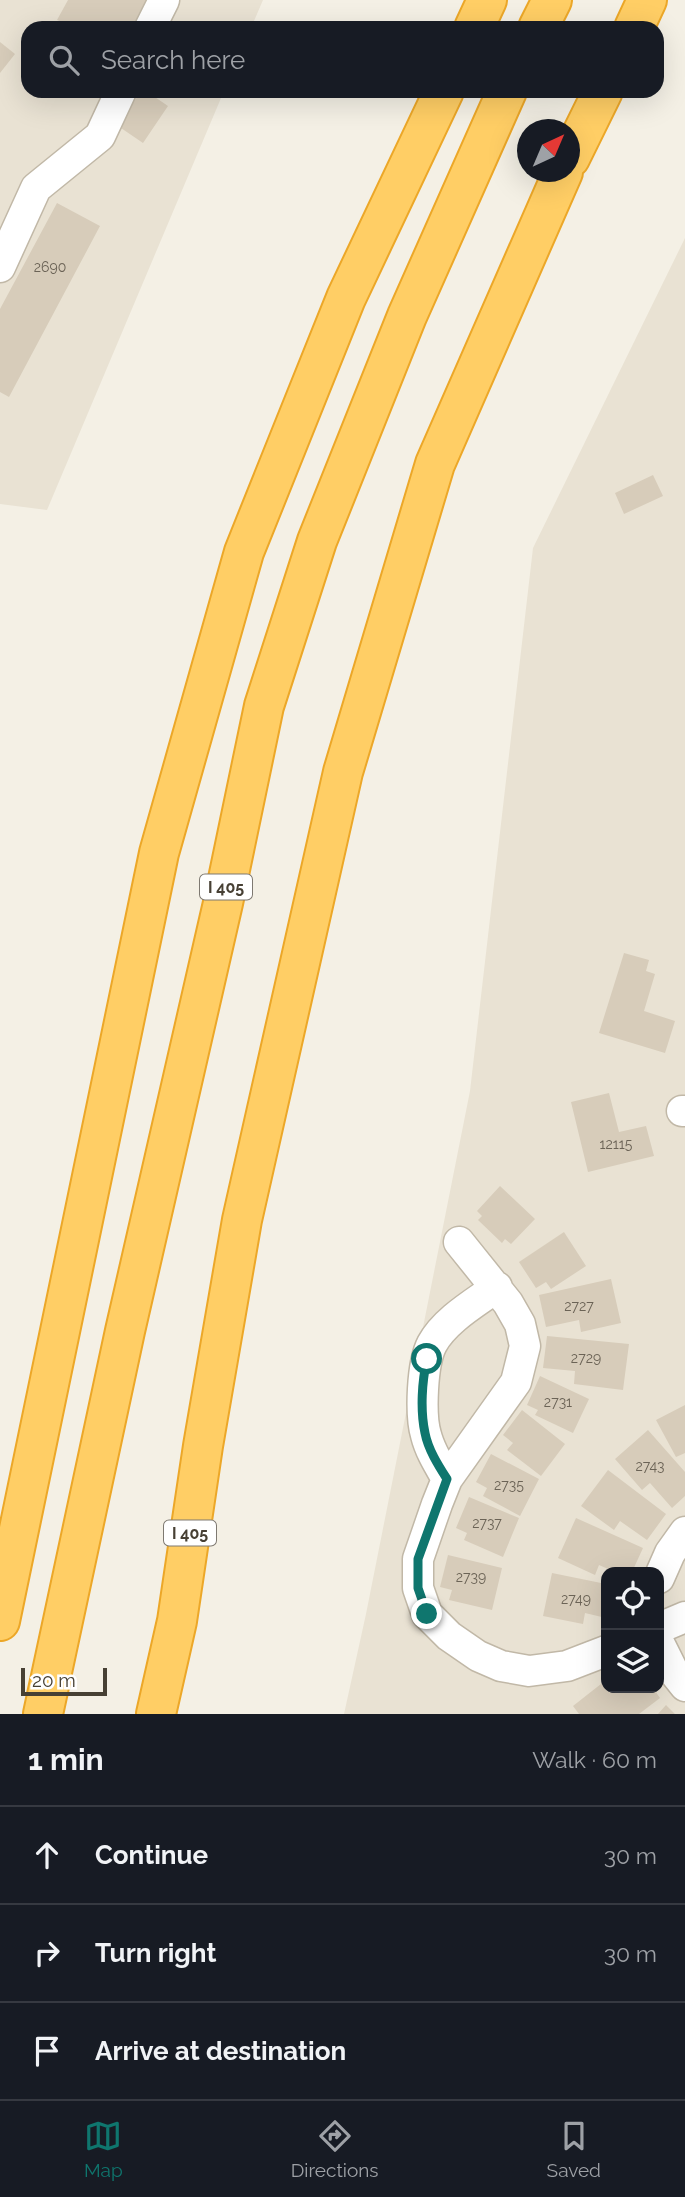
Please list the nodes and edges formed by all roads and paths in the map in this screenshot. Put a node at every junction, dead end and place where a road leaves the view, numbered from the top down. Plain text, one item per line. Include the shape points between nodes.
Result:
1 (164, 0) edge
2 (487, 0) edge
3 (552, 0) edge
4 (648, 0) edge
5 (154, 21) edge
6 (477, 21) edge
7 (542, 21) edge
8 (638, 21) edge
9 (118, 98) edge
10 (441, 98) edge
11 (504, 98) edge
12 (599, 98) edge
13 (580, 136) edge
14 (559, 182) edge
15 (0, 267) edge
16 (459, 1242) dead end
17 (497, 1287) junction
18 (203, 1446) junction
19 (447, 1479) junction
20 (685, 1532) edge
21 (664, 1567) edge
22 (685, 1617) edge
23 (0, 1621) edge
24 (177, 1621) junction
25 (664, 1626) edge
26 (601, 1653) edge
27 (664, 1653) edge
28 (685, 1686) edge
29 (43, 1714) edge
30 (146, 1714) edge
31 (156, 1714) edge
32 (177, 1714) edge

1 - 5 lane
2 - 6 highway
3 - 7 highway
4 - 8 highway
9 - 15 lane via 100,136 36,188
10 - 23 highway via 346,298 244,552 159,853
11 - 29 highway, I 405 via 407,316 317,541 264,706
12 - 13 highway
14 - 18 highway, I 405 via 435,464 343,772 242,1220
16 - 17 lane
17 - 19 lane via 520,1324 525,1346 516,1382
17 - 19 lane via 450,1322 432,1344 427,1359 425,1433
18 - 24 highway, I 405
18 - 32 highway
19 - 26 lane via 418,1559 418,1588 427,1614 449,1636 501,1666 529,1671 567,1666
20 - 21 lane
22 - 25 lane
24 - 30 highway
24 - 31 highway, I 405
27 - 28 lane

